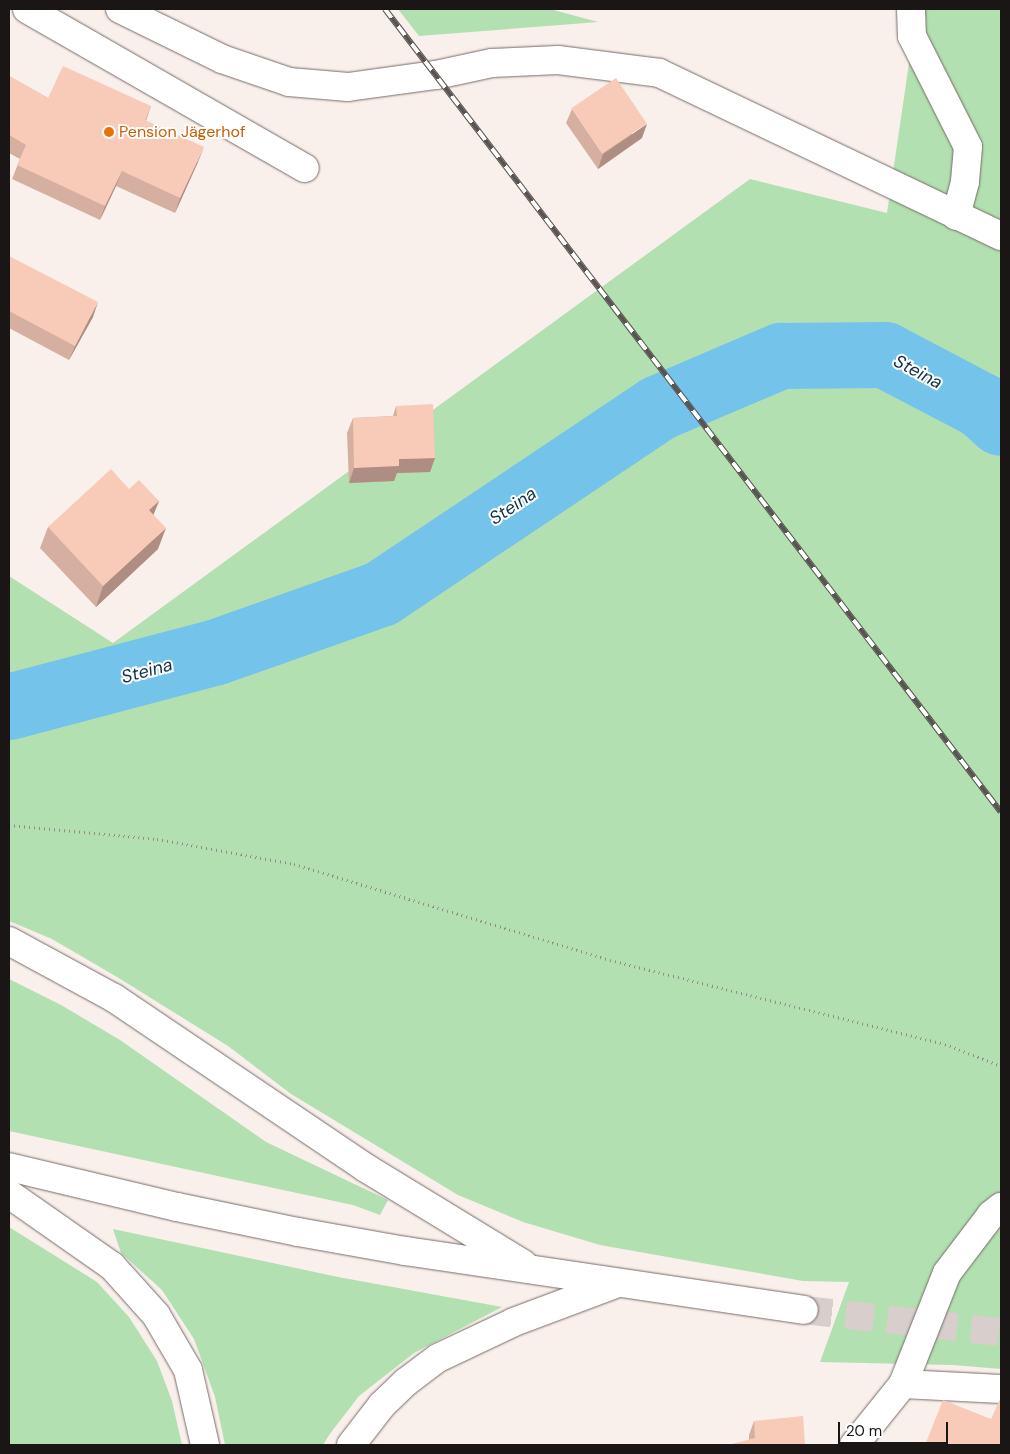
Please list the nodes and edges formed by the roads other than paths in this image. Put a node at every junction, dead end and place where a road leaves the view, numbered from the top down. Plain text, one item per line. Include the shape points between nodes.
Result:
1 (27, 9) edge
2 (120, 9) edge
3 (911, 9) edge
4 (305, 168) dead end
5 (956, 216) junction
6 (1001, 236) edge
7 (9, 941) edge
8 (9, 1167) edge
9 (9, 1194) edge
10 (1001, 1207) edge
11 (533, 1270) junction
12 (617, 1283) junction
13 (804, 1310) tunnel mouth
14 (903, 1384) junction
15 (1001, 1389) edge
16 (205, 1445) edge
17 (351, 1445) edge
18 (854, 1445) edge

1 - 4 main road
2 - 5 main road via 222,59 289,82 348,87 436,75 492,62 558,60 658,73
3 - 5 main road via 912,36 968,147 965,182
5 - 6 main road
7 - 11 main road via 114,998 366,1168
8 - 11 main road via 298,1232
9 - 16 main road via 112,1266 156,1315 188,1370
10 - 14 main road via 991,1215 947,1273
11 - 12 main road
12 - 13 main road
12 - 17 main road via 514,1322 438,1358 382,1405
14 - 15 main road
14 - 18 main road

